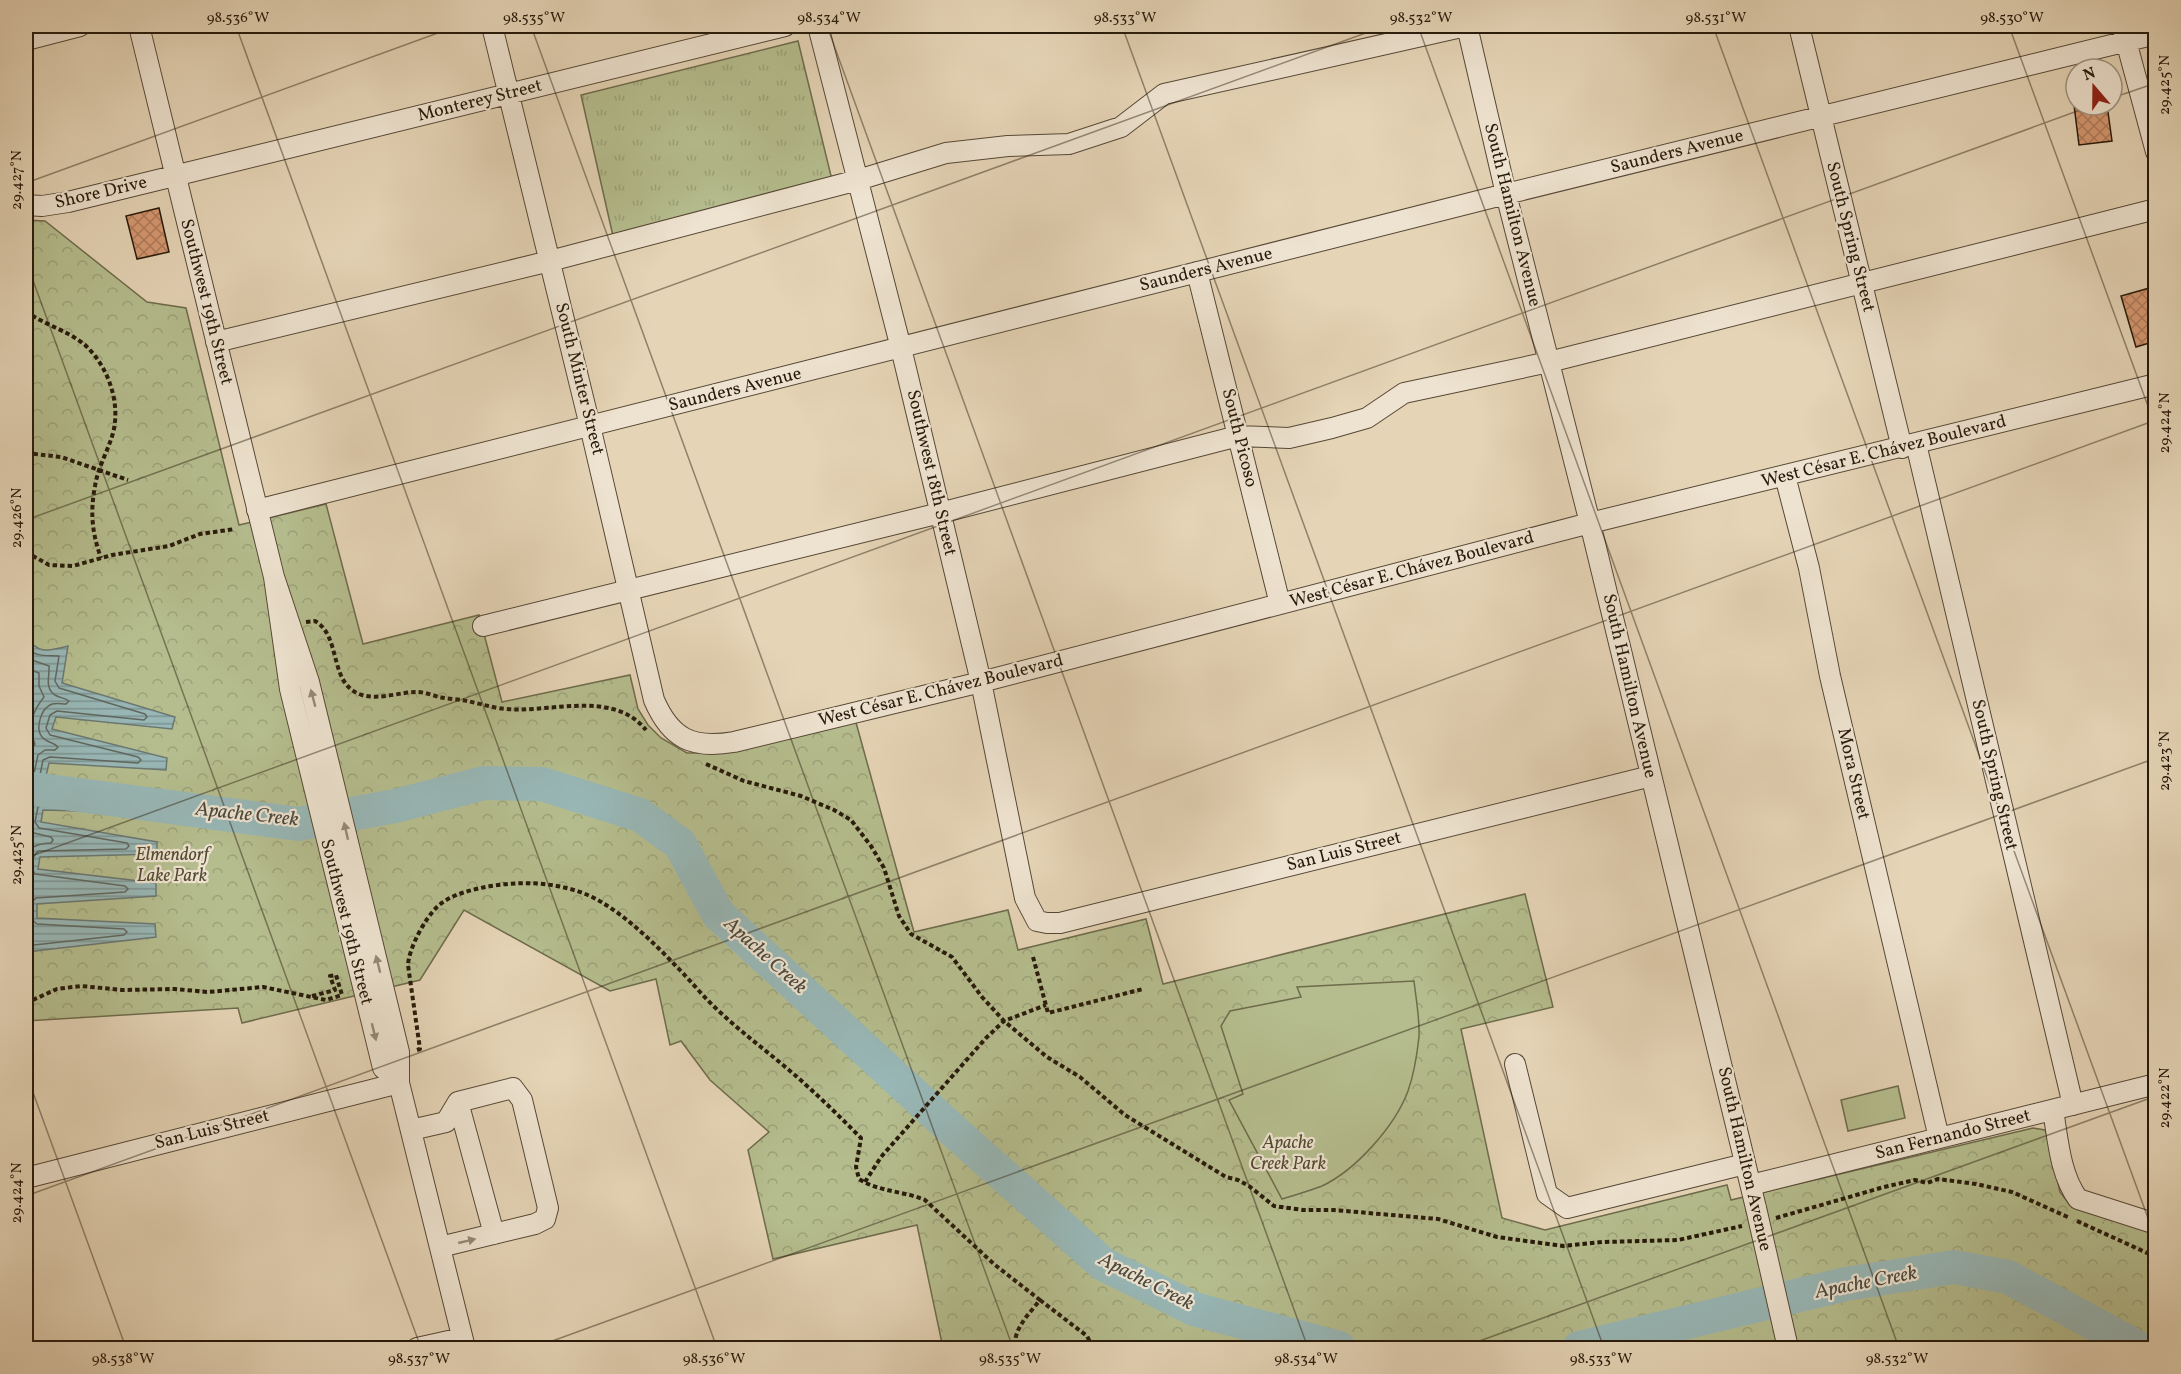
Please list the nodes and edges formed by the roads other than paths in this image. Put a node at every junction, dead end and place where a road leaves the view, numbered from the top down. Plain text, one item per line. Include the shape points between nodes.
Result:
1 (80, 26) edge
2 (139, 26) edge
3 (492, 26) edge
4 (785, 26) edge
5 (818, 26) edge
6 (1467, 26) edge
7 (1799, 26) edge
8 (2123, 34) edge
9 (2156, 34) edge
10 (26, 40) edge
11 (508, 94) junction
12 (1821, 117) junction
13 (2156, 152) edge
14 (175, 176) junction
15 (858, 180) junction
16 (1506, 194) junction
17 (26, 205) edge
18 (2156, 209) edge
19 (550, 261) junction
20 (1197, 272) junction
21 (1861, 283) junction
22 (216, 342) junction
23 (901, 348) junction
24 (1549, 362) junction
25 (2156, 384) edge
26 (590, 426) junction
27 (1238, 436) junction
28 (1909, 446) junction
29 (1785, 476) junction
30 (257, 510) junction
31 (940, 513) junction
32 (1590, 523) junction
33 (274, 577) junction
34 (628, 589) junction
35 (1280, 604) junction
36 (483, 626) dead end
37 (981, 682) junction
38 (672, 730) joint
39 (1651, 776) junction
40 (1037, 921) joint
41 (1515, 1064) dead end
42 (399, 1083) junction
43 (2156, 1084) edge
44 (458, 1102) junction
45 (2073, 1105) junction
46 (2053, 1110) junction
47 (411, 1131) junction
48 (1939, 1138) junction
49 (1745, 1164) junction
50 (26, 1178) edge
51 (1750, 1185) junction
52 (2156, 1224) edge
53 (494, 1234) junction
54 (440, 1247) junction
55 (463, 1343) edge
56 (417, 1348) edge
57 (1788, 1348) edge

1 - 10 street
2 - 14 street, Southwest 19th Street
3 - 11 street, South Minter Street
4 - 11 street, Monterey Street
5 - 15 street, Southwest 18th Street
6 - 15 street via 1164,94 1121,127 1070,144 946,153
6 - 16 street, South Hamilton Avenue
7 - 12 street, South Spring Street
8 - 9 street, Saunders Avenue
8 - 12 street, Saunders Avenue
8 - 13 street
11 - 14 street, Monterey Street
11 - 19 street, South Minter Street
12 - 16 street, Saunders Avenue
12 - 21 street, South Spring Street
14 - 17 street, Shore Drive via 68,202
14 - 22 street, Southwest 19th Street
15 - 19 street
15 - 23 street, Southwest 18th Street
16 - 20 street, Saunders Avenue
16 - 24 street, South Hamilton Avenue
18 - 21 street
19 - 22 street
19 - 26 street, South Minter Street
20 - 23 street, Saunders Avenue
20 - 27 street, South Picoso
21 - 24 street
21 - 28 street, South Spring Street
22 - 30 street, Southwest 19th Street
23 - 26 street, Saunders Avenue
23 - 31 street, Southwest 18th Street
24 - 27 street via 1404,393 1367,418 1332,428 1289,438
24 - 32 street, South Hamilton Avenue
25 - 28 street, West César E. Chávez Boulevard
26 - 30 street, Saunders Avenue
26 - 34 street, South Minter Street
27 - 31 street
27 - 35 street, South Picoso
28 - 29 street, West César E. Chávez Boulevard
28 - 45 street, South Spring Street
29 - 32 street, West César E. Chávez Boulevard
29 - 48 street, Mora Street
30 - 33 street, Southwest 19th Street
31 - 34 street
31 - 37 street, Southwest 18th Street
32 - 35 street, West César E. Chávez Boulevard
32 - 39 street, South Hamilton Avenue
42 -> 33 street, Southwest 19th Street via 399,1052 328,754 309,681
33 -> 42 street, Southwest 19th Street via 290,689 339,894 383,1068
34 - 36 street
34 - 38 street, South Minter Street via 654,700
35 - 37 street, West César E. Chávez Boulevard
37 - 38 street, West César E. Chávez Boulevard via 713,746 687,740
37 - 40 street, Southwest 18th Street via 1025,898
39 - 40 street, San Luis Street via 1060,923
39 - 49 street, South Hamilton Avenue
41 - 49 street via 1547,1194 1567,1208
42 - 47 street, Southwest 19th Street
42 - 50 street, San Luis Street
43 - 45 street, San Fernando Street
44 - 47 street via 446,1122
44 - 53 street
44 - 53 street via 513,1088 522,1100 548,1208 545,1219 535,1224
45 - 46 street, San Fernando Street
46 - 48 street, San Fernando Street
46 - 52 street via 2064,1169 2078,1199
47 - 54 street, Southwest 19th Street
48 - 51 street, San Fernando Street
49 - 51 street, South Hamilton Avenue
51 - 57 street, South Hamilton Avenue, bridge
54 -> 53 street
54 - 55 street, Southwest 19th Street
55 - 56 street

